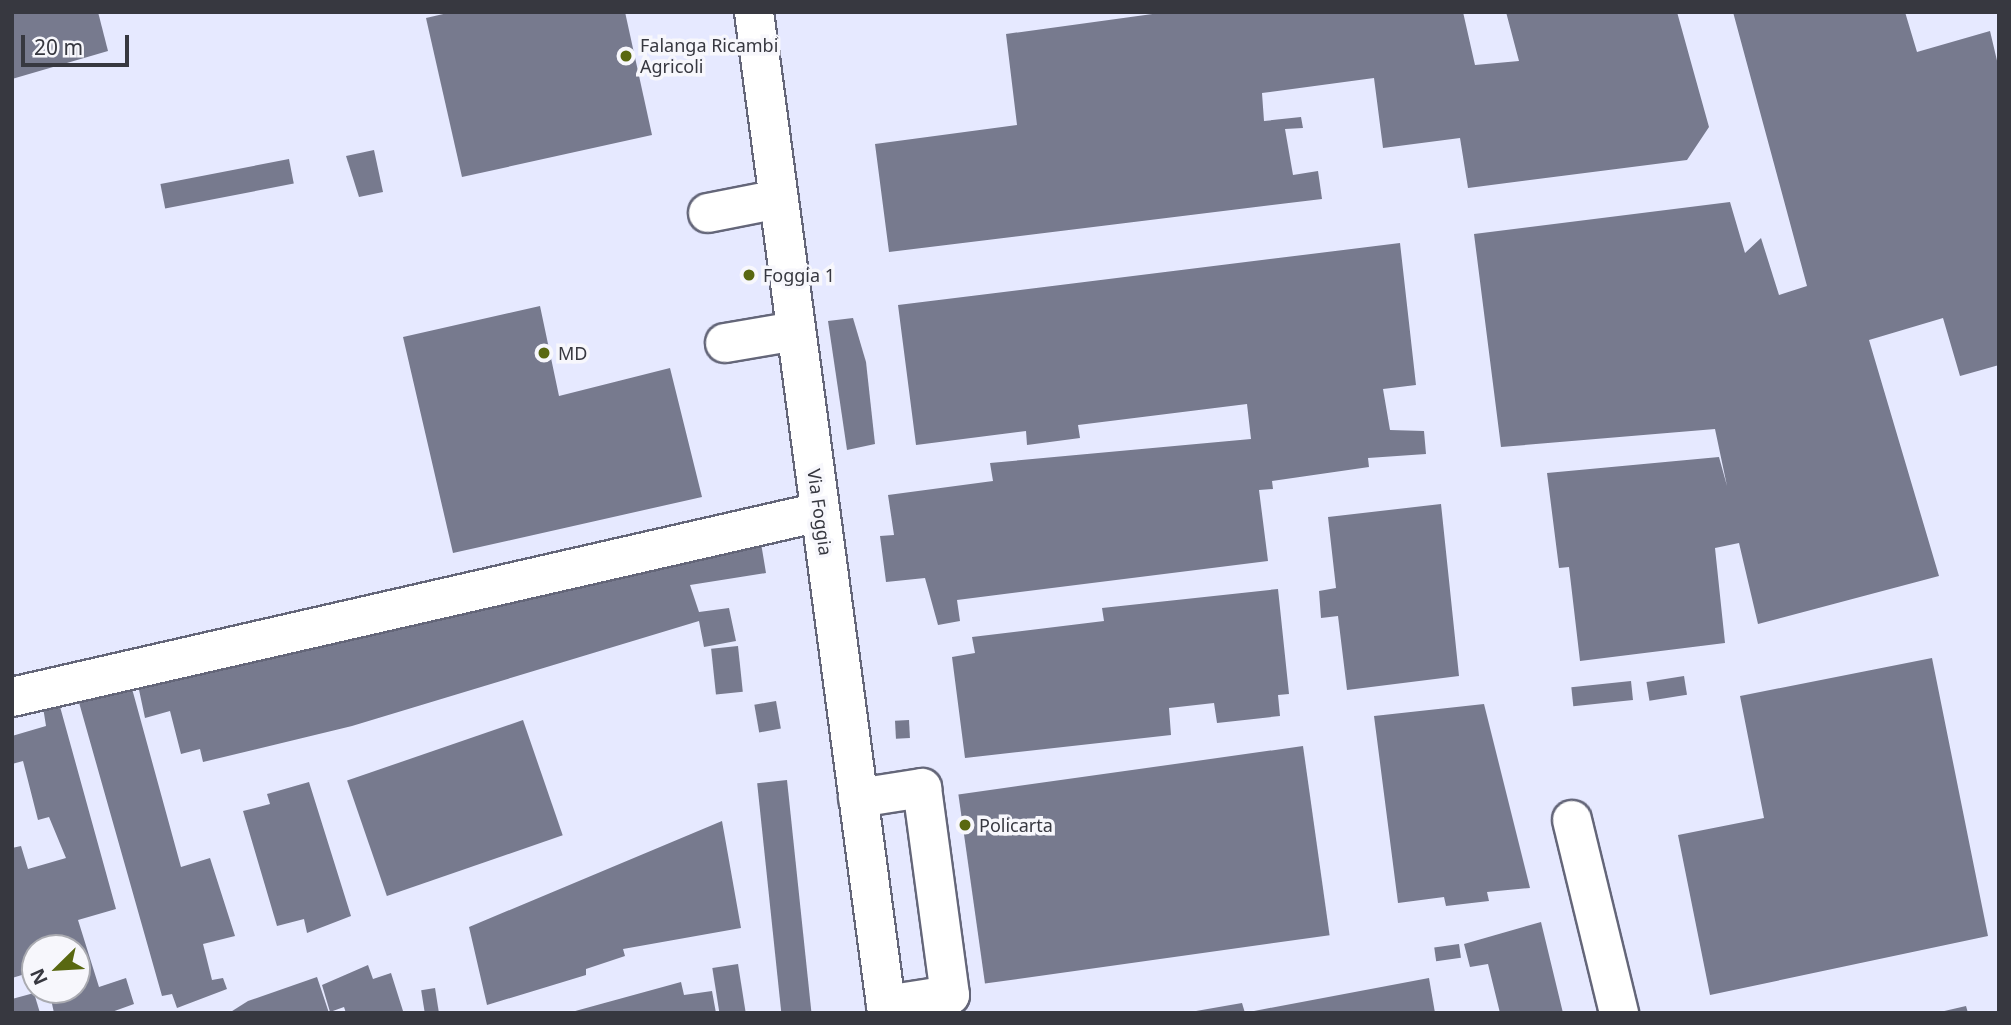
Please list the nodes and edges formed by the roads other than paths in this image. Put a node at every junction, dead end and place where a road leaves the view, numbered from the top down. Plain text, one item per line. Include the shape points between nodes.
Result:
1 (754, 12) edge
2 (779, 199) junction
3 (708, 213) dead end
4 (796, 331) junction
5 (724, 343) dead end
6 (820, 512) junction
7 (12, 697) edge
8 (858, 798) junction
9 (1572, 820) dead end
10 (886, 1009) edge
11 (1619, 1013) edge

1 - 2 main road, Via Foggia
2 - 3 main road
2 - 4 main road, Via Foggia
4 - 5 main road
4 - 6 main road, Via Foggia
6 - 7 main road
6 - 8 main road, Via Foggia
8 - 10 main road, Via Foggia
8 - 10 main road via 922,788 950,995
9 - 11 main road

